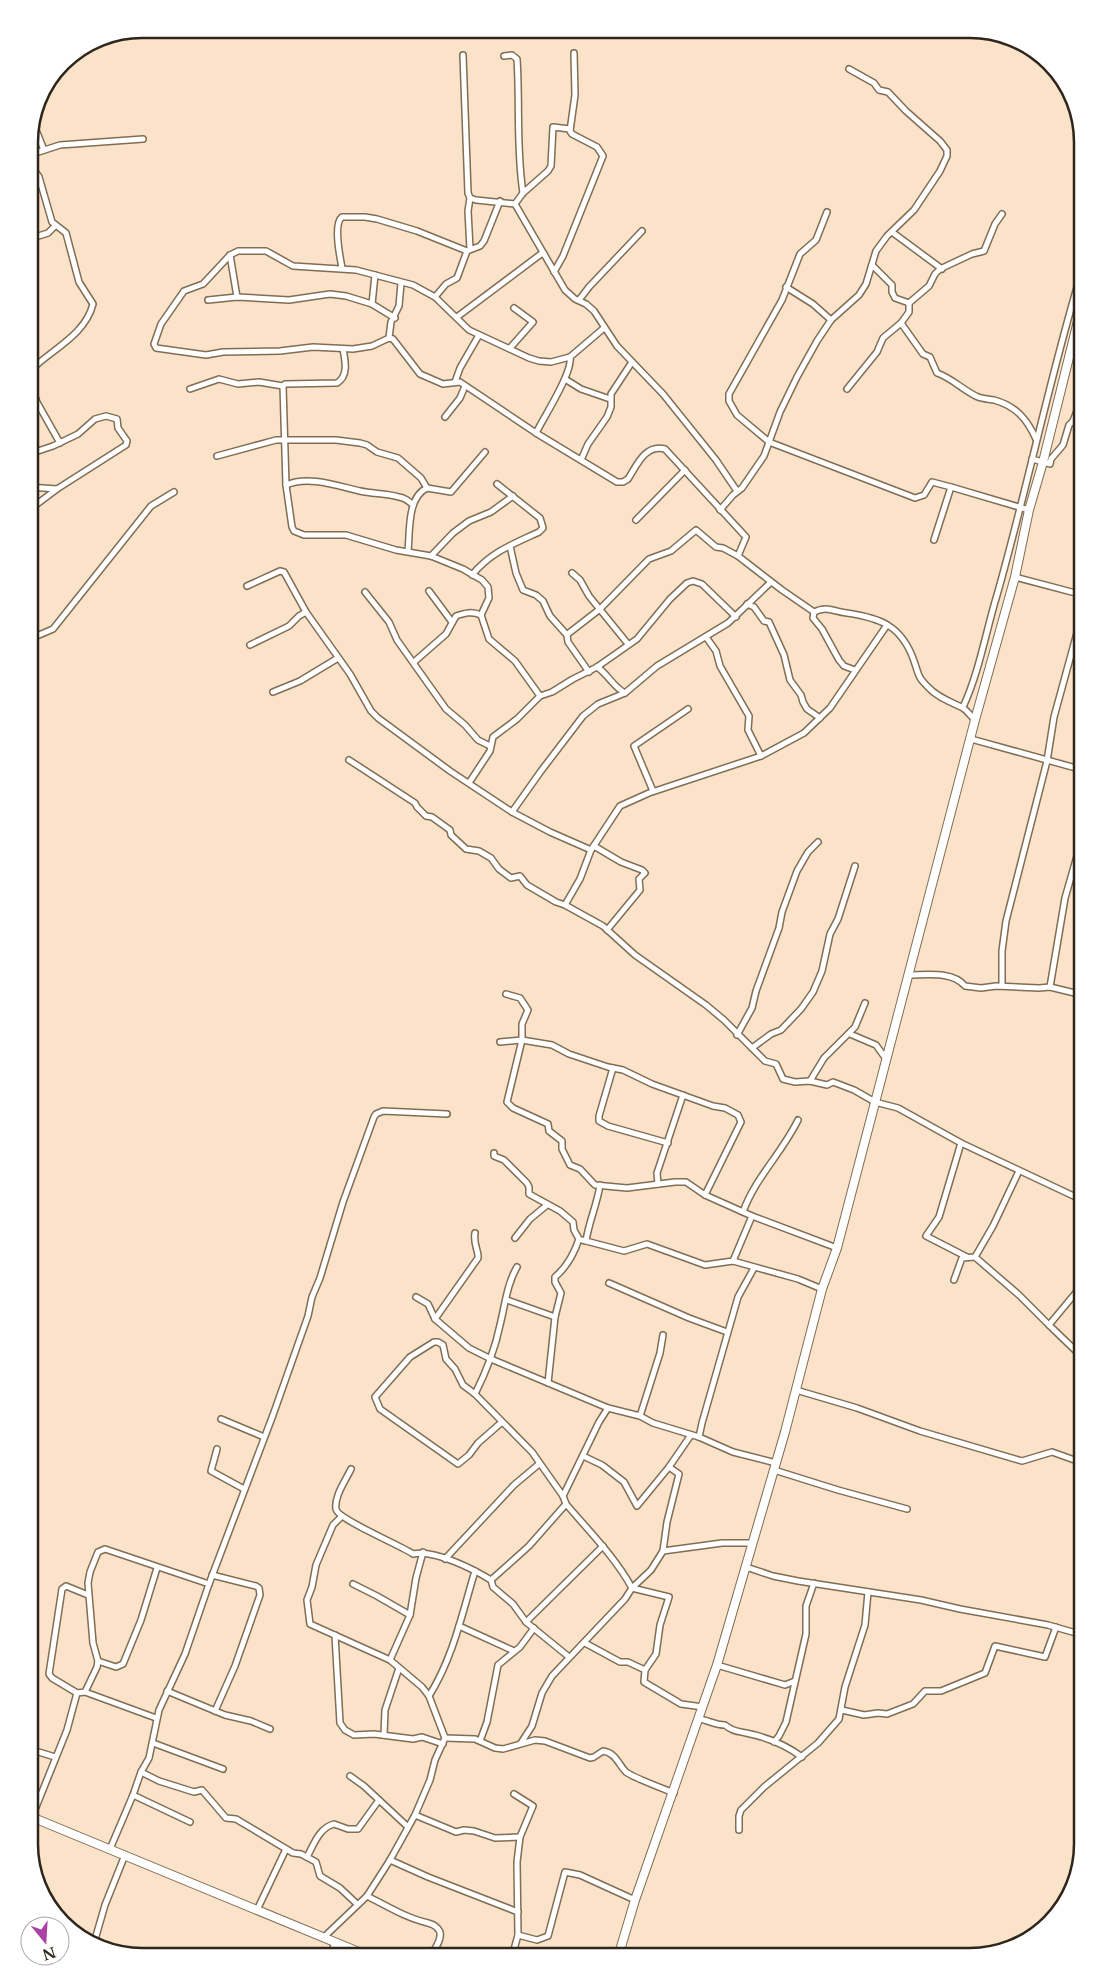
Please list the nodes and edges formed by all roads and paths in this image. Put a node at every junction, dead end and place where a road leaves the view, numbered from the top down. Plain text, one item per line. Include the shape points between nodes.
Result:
1 (574, 53) dead end
2 (463, 55) dead end
3 (504, 56) dead end
4 (849, 69) dead end
5 (570, 128) junction
6 (38, 135) edge
7 (143, 139) dead end
8 (44, 150) junction
9 (38, 152) edge
10 (38, 176) edge
11 (522, 193) junction
12 (470, 198) junction
13 (500, 202) junction
14 (515, 204) junction
15 (827, 212) dead end
16 (1002, 214) dead end
17 (55, 226) junction
18 (642, 231) dead end
19 (892, 232) junction
20 (38, 237) edge
21 (469, 250) junction
22 (544, 254) junction
23 (230, 255) junction
24 (872, 265) junction
25 (342, 268) junction
26 (942, 269) junction
27 (554, 272) junction
28 (375, 275) junction
29 (401, 283) junction
30 (786, 287) junction
31 (435, 296) junction
32 (237, 297) junction
33 (208, 300) dead end
34 (579, 300) junction
35 (1074, 301) edge
36 (372, 304) junction
37 (909, 304) junction
38 (514, 308) dead end
39 (457, 317) junction
40 (395, 318) junction
41 (831, 320) junction
42 (900, 323) junction
43 (604, 328) junction
44 (479, 335) junction
45 (1074, 337) edge
46 (389, 338) junction
47 (510, 348) junction
48 (343, 349) junction
49 (570, 357) junction
50 (632, 362) junction
51 (38, 363) edge
52 (565, 379) junction
53 (455, 382) junction
54 (284, 386) junction
55 (466, 386) junction
56 (190, 389) dead end
57 (847, 389) dead end
58 (610, 399) junction
59 (38, 403) edge
60 (445, 417) dead end
61 (1074, 418) edge
62 (536, 433) junction
63 (286, 439) junction
64 (1037, 439) junction
65 (769, 442) junction
66 (60, 443) junction
67 (38, 451) edge
68 (485, 452) dead end
69 (217, 456) dead end
70 (1032, 459) junction
71 (580, 460) junction
72 (1043, 462) junction
73 (685, 470) junction
74 (497, 484) dead end
75 (286, 485) junction
76 (951, 487) junction
77 (38, 488) edge
78 (427, 488) junction
79 (57, 489) junction
80 (737, 491) junction
81 (174, 492) dead end
82 (513, 496) junction
83 (38, 503) edge
84 (413, 505) junction
85 (1020, 506) junction
86 (720, 510) junction
87 (1029, 510) junction
88 (636, 520) dead end
89 (934, 540) dead end
90 (510, 546) junction
91 (408, 551) junction
92 (432, 556) junction
93 (738, 556) junction
94 (572, 573) dead end
95 (472, 575) junction
96 (1015, 577) junction
97 (771, 582) junction
98 (247, 586) dead end
99 (429, 591) dead end
100 (365, 592) dead end
101 (1074, 593) edge
102 (748, 604) junction
103 (600, 609) junction
104 (306, 612) junction
105 (814, 612) junction
106 (481, 616) junction
107 (736, 617) junction
108 (452, 622) junction
109 (887, 625) junction
110 (38, 635) edge
111 (567, 635) junction
112 (706, 637) junction
113 (1074, 641) edge
114 (628, 644) junction
115 (250, 645) dead end
116 (338, 658) junction
117 (414, 662) junction
118 (597, 668) junction
119 (855, 670) junction
120 (589, 672) junction
121 (273, 692) dead end
122 (625, 693) junction
123 (540, 696) junction
124 (963, 707) junction
125 (688, 709) dead end
126 (820, 718) junction
127 (975, 720) junction
128 (971, 739) junction
129 (490, 746) junction
130 (761, 756) junction
131 (349, 760) dead end
132 (1047, 761) junction
133 (1074, 768) edge
134 (469, 783) junction
135 (653, 792) junction
136 (512, 812) junction
137 (818, 842) dead end
138 (592, 848) junction
139 (855, 866) dead end
140 (1074, 866) edge
141 (565, 905) junction
142 (607, 930) junction
143 (909, 975) junction
144 (1002, 986) junction
145 (1050, 987) junction
146 (1074, 992) edge
147 (506, 994) dead end
148 (865, 1003) dead end
149 (737, 1034) junction
150 (850, 1034) junction
151 (522, 1040) junction
152 (500, 1042) dead end
153 (752, 1048) junction
154 (886, 1059) junction
155 (613, 1068) junction
156 (810, 1080) junction
157 (683, 1095) junction
158 (875, 1102) junction
159 (447, 1114) dead end
160 (798, 1120) dead end
161 (668, 1143) junction
162 (961, 1143) junction
163 (494, 1153) dead end
164 (1019, 1170) junction
165 (658, 1184) junction
166 (600, 1185) junction
167 (705, 1195) junction
168 (1074, 1196) edge
169 (546, 1205) junction
170 (743, 1212) junction
171 (752, 1216) junction
172 (475, 1233) dead end
173 (515, 1238) dead end
174 (579, 1239) junction
175 (586, 1241) junction
176 (837, 1248) junction
177 (967, 1257) junction
178 (975, 1258) junction
179 (733, 1261) junction
180 (517, 1267) dead end
181 (754, 1268) junction
182 (954, 1280) dead end
183 (609, 1283) dead end
184 (822, 1289) junction
185 (1074, 1295) edge
186 (416, 1297) dead end
187 (507, 1300) junction
188 (555, 1317) junction
189 (434, 1319) junction
190 (1049, 1325) junction
191 (728, 1332) junction
192 (663, 1335) dead end
193 (1074, 1349) edge
194 (491, 1359) junction
195 (548, 1383) junction
196 (796, 1390) junction
197 (475, 1394) junction
198 (608, 1408) junction
199 (640, 1416) junction
200 (221, 1420) dead end
201 (502, 1422) junction
202 (691, 1435) junction
203 (264, 1437) junction
204 (699, 1437) junction
205 (217, 1449) dead end
206 (583, 1456) junction
207 (1074, 1460) edge
208 (539, 1464) junction
209 (775, 1466) junction
210 (669, 1467) junction
211 (351, 1469) dead end
212 (244, 1489) junction
213 (563, 1496) junction
214 (566, 1504) junction
215 (907, 1508) dead end
216 (342, 1516) junction
217 (753, 1543) junction
218 (603, 1546) junction
219 (663, 1551) junction
220 (423, 1552) junction
221 (445, 1559) junction
222 (746, 1567) junction
223 (157, 1568) junction
224 (475, 1571) junction
225 (212, 1575) junction
226 (491, 1580) junction
227 (814, 1583) junction
228 (209, 1584) junction
229 (353, 1584) dead end
230 (632, 1588) junction
231 (868, 1592) junction
232 (88, 1595) junction
233 (410, 1615) junction
234 (526, 1622) junction
235 (460, 1626) junction
236 (1056, 1627) junction
237 (534, 1628) junction
238 (1074, 1632) edge
239 (335, 1635) junction
240 (584, 1642) junction
241 (514, 1651) junction
242 (569, 1657) junction
243 (390, 1660) junction
244 (98, 1661) junction
245 (717, 1665) junction
246 (399, 1668) junction
247 (645, 1670) junction
248 (794, 1681) junction
249 (167, 1691) junction
250 (85, 1692) junction
251 (77, 1693) junction
252 (430, 1696) junction
253 (703, 1707) junction
254 (842, 1710) junction
255 (215, 1711) junction
256 (156, 1718) junction
257 (699, 1719) junction
258 (270, 1729) dead end
259 (384, 1735) junction
260 (446, 1738) junction
261 (480, 1741) junction
262 (774, 1742) junction
263 (153, 1743) junction
264 (522, 1743) junction
265 (443, 1744) junction
266 (38, 1752) edge
267 (802, 1756) junction
268 (55, 1758) junction
269 (223, 1769) dead end
270 (141, 1772) junction
271 (350, 1776) dead end
272 (674, 1793) junction
273 (514, 1794) dead end
274 (133, 1795) junction
275 (38, 1797) edge
276 (379, 1800) junction
277 (415, 1814) junction
278 (38, 1819) edge
279 (190, 1822) dead end
280 (408, 1827) junction
281 (739, 1830) dead end
282 (520, 1837) junction
283 (110, 1849) junction
284 (286, 1849) junction
285 (125, 1855) junction
286 (307, 1856) junction
287 (390, 1860) junction
288 (367, 1896) junction
289 (635, 1900) junction
290 (357, 1904) junction
291 (257, 1910) junction
292 (518, 1912) junction
293 (518, 1935) junction
294 (96, 1938) edge
295 (323, 1938) junction
296 (335, 1943) junction
297 (333, 1948) edge
298 (348, 1948) edge
299 (435, 1948) edge
300 (514, 1948) edge
301 (620, 1948) edge

1 - 5 street
2 - 12 street
3 - 11 street via 512,55 517,59
4 - 19 street via 874,83 879,90 888,92 947,150 940,171 921,200
5 - 11 street via 553,127 548,171
5 - 27 street via 572,134 597,147 602,156
6 - 8 street
7 - 8 street via 60,145
8 - 9 street
10 - 17 street
11 - 14 street
12 - 13 street
12 - 21 street
13 - 14 street
13 - 21 street via 484,241
14 - 22 street
15 - 30 street via 816,240 800,254
16 - 26 street via 984,251
17 - 20 street via 48,234
17 - 51 street via 66,233 79,282 93,304 70,340
18 - 34 street
19 - 24 street via 876,251
19 - 26 street
21 - 25 street via 377,219 342,217 338,223
21 - 31 street via 457,278
22 - 27 street
22 - 39 street
23 - 25 street via 238,251 266,251 293,266
23 - 32 street
23 - 48 street via 203,284 184,291 161,324 154,347 206,355 313,347
24 - 37 street via 892,285 894,298
24 - 41 street via 860,295
25 - 28 street
26 - 37 street
27 - 34 street via 572,297
28 - 29 street
28 - 36 street
29 - 31 street
29 - 40 street
30 - 41 street
30 - 65 street via 774,316 729,394 737,415
31 - 39 street
32 - 33 street
32 - 36 street via 289,300 330,294
34 - 43 street via 594,311
35 - 64 street
36 - 40 street
37 - 42 street via 909,312
38 - 47 street via 533,322
39 - 44 street
40 - 46 street via 391,322
41 - 65 street via 797,377
42 - 57 street via 883,338 877,352
42 - 64 street via 923,354 930,357 937,373 978,397 996,400 1018,413 1029,422
43 - 49 street
43 - 50 street
44 - 47 street
44 - 53 street
45 - 72 main road
46 - 48 street via 372,346
46 - 53 street via 397,343 420,374 443,384
47 - 49 street via 539,361
48 - 54 street via 346,365 341,381
49 - 52 street
50 - 58 street
50 - 80 street via 674,408
52 - 58 street via 581,389
52 - 62 street
53 - 55 street
54 - 56 street via 258,382 238,384 219,379
54 - 63 street
55 - 60 street
55 - 62 street
58 - 71 street via 607,417
59 - 66 street
61 - 72 street via 1063,445 1050,464
62 - 71 street
63 - 69 street
63 - 75 street
63 - 78 street via 336,440 367,445 377,452 398,458 421,478
64 - 70 street
65 - 76 street via 915,498 924,495 932,482
65 - 80 street via 757,468
66 - 67 street
66 - 79 street via 106,416 117,419 126,445
68 - 78 street via 451,492
70 - 72 street
70 - 85 street
71 - 73 street via 617,482 623,482 648,450 658,447 665,449
72 - 87 main road
73 - 86 street
73 - 88 street
74 - 82 street
75 - 84 street via 310,481 397,496
75 - 91 street via 292,526 297,533 346,535
76 - 85 street
76 - 89 street
77 - 79 street
78 - 84 street
79 - 83 street
80 - 86 street
81 - 110 street via 151,506 53,629
82 - 90 street via 540,518 542,528
82 - 92 street via 491,512 469,521
84 - 91 street
85 - 87 street
85 - 124 street
86 - 93 street via 746,537
87 - 96 main road
90 - 95 street via 483,561
90 - 111 street via 523,590 543,601 550,616
91 - 92 street
92 - 95 street
93 - 97 street
93 - 103 street via 716,547 696,530 671,551 649,559
94 - 103 street
95 - 106 street via 482,580 490,592
96 - 101 street
96 - 127 main road
97 - 102 street
97 - 105 street
98 - 104 street via 284,572
99 - 108 street
100 - 117 street
102 - 107 street
102 - 126 street via 769,622 784,655 790,680 807,709
103 - 111 street
103 - 114 street
104 - 115 street via 289,626
104 - 116 street
105 - 109 street via 825,608 870,617
105 - 119 street via 813,618 839,660
106 - 108 street via 470,612 456,616
106 - 123 street via 489,639 515,660
107 - 112 street
107 - 114 street via 702,584 690,581 674,595 641,636
108 - 117 street via 446,634
109 - 119 street
109 - 124 street via 899,632 918,677 931,691
111 - 120 street via 568,642
112 - 122 street via 656,666
112 - 130 street via 749,716 748,730
113 - 132 street via 1054,717
114 - 118 street
116 - 121 street via 300,681
116 - 134 street via 378,718
117 - 129 street via 446,708 478,740
118 - 120 street
118 - 122 street
119 - 126 street
120 - 123 street
122 - 136 street via 598,704 583,716
123 - 129 street via 493,737
124 - 127 street
125 - 135 street via 634,746
126 - 130 street via 804,734
127 - 128 main road
128 - 132 street
128 - 143 main road
129 - 134 street via 488,755
130 - 135 street
131 - 141 street via 415,803 426,816 450,830 466,849 491,858 511,878 520,876 527,885
132 - 133 street
132 - 144 street via 1006,921
134 - 136 street
135 - 138 street via 620,806
136 - 138 street via 550,832
137 - 149 street via 802,860 752,1008
138 - 141 street
138 - 142 street via 645,873 639,879 640,890
139 - 153 street via 813,992 781,1030
140 - 145 street via 1065,898
141 - 142 street
142 - 149 street via 635,955 706,1005
143 - 144 street via 943,976 961,980 965,986 981,988
143 - 154 main road
144 - 145 street
145 - 146 street
147 - 151 street via 520,998 528,1010 522,1024
148 - 150 street
149 - 153 street
150 - 154 street via 876,1045
150 - 156 street via 824,1058
151 - 152 street
151 - 155 street via 552,1045
151 - 166 street via 507,1102 548,1124 549,1131 562,1141 562,1149 570,1165 580,1169 595,1185
153 - 156 street via 764,1061 776,1064 783,1079 794,1082
154 - 158 main road
155 - 157 street
155 - 161 street via 599,1121
156 - 158 street via 827,1085 833,1082
157 - 161 street
157 - 167 street via 725,1108 741,1119
158 - 162 street via 898,1108
158 - 176 main road
159 - 203 street via 383,1111 376,1114
160 - 170 street via 755,1185
161 - 165 street via 657,1173
162 - 164 street
162 - 177 street via 939,1217 926,1236
163 - 169 street via 527,1183 529,1194
164 - 168 street
164 - 178 street
165 - 166 street via 627,1188
165 - 167 street via 686,1182
166 - 175 street via 594,1214 588,1222
167 - 170 street
169 - 173 street
169 - 174 street via 573,1222
170 - 171 street
171 - 176 street
171 - 179 street
172 - 189 street via 478,1258
174 - 175 street
174 - 188 street via 574,1253 554,1277 561,1294
175 - 179 street via 624,1251 647,1244 705,1265
176 - 184 main road
177 - 178 street
177 - 182 street via 962,1258
178 - 190 street via 1020,1295
179 - 181 street
180 - 187 street via 509,1281
181 - 184 street
181 - 191 street via 738,1297
183 - 191 street
184 - 196 main road
185 - 190 street
186 - 189 street via 428,1304
187 - 188 street
187 - 194 street
188 - 195 street
189 - 194 street via 469,1348
190 - 193 street
191 - 204 street
192 - 199 street
194 - 195 street
194 - 197 street
195 - 198 street
196 - 207 street via 920,1432 1022,1461 1052,1452
196 - 209 main road
197 - 201 street
197 - 201 street via 462,1385 455,1368 446,1359 443,1345 438,1342 410,1357 375,1398 380,1409 458,1464
198 - 199 street
198 - 206 street
199 - 202 street
200 - 203 street
201 - 208 street via 532,1452
202 - 204 street
202 - 210 street
203 - 212 street
204 - 209 street
205 - 212 street via 211,1471
206 - 210 street via 602,1465 624,1482 638,1506
206 - 213 street
208 - 213 street
208 - 221 street via 514,1485
209 - 215 street via 838,1490
209 - 217 main road
210 - 219 street via 679,1474
211 - 216 street via 336,1507
212 - 225 street
213 - 214 street
214 - 218 street
214 - 226 street via 529,1546
216 - 220 street via 413,1554
216 - 239 street via 333,1524 323,1544 307,1600 310,1624
217 - 219 street via 722,1543
217 - 222 main road
218 - 230 street
218 - 234 street
219 - 230 street via 651,1570
220 - 221 street
220 - 233 street
221 - 224 street
222 - 227 street via 773,1576
222 - 245 main road
223 - 228 street
223 - 232 street via 100,1550 90,1572
223 - 244 street via 123,1664 116,1667
224 - 226 street
224 - 235 street
225 - 228 street
225 - 255 street via 256,1586 260,1595
226 - 234 street via 493,1587 513,1604
227 - 231 street
227 - 248 street via 806,1606 806,1634
228 - 249 street via 185,1654
229 - 233 street
230 - 240 street
230 - 247 street via 669,1597 660,1624 656,1654
231 - 236 street
231 - 254 street via 865,1625 845,1687
232 - 244 street
232 - 251 street via 66,1586 62,1590 49,1674
233 - 243 street
234 - 237 street
235 - 241 street
235 - 252 street
236 - 238 street
236 - 254 street via 1045,1657 995,1646 985,1674 941,1691 925,1691 913,1704 887,1714 864,1716
237 - 241 street
237 - 242 street
239 - 243 street
239 - 259 street via 340,1723 354,1735
240 - 242 street
240 - 247 street via 620,1662
241 - 261 street via 498,1665
242 - 264 street via 546,1685 532,1726
243 - 246 street
244 - 250 street
245 - 248 street via 785,1685
245 - 253 main road
246 - 252 street
246 - 259 street via 385,1710
247 - 253 street via 644,1682 681,1704
248 - 262 street via 786,1722
249 - 255 street
249 - 256 street
250 - 251 street
250 - 256 street
251 - 268 street
252 - 260 street
253 - 257 main road
254 - 267 street via 836,1724
255 - 258 street
256 - 263 street
257 - 262 street
257 - 272 main road
259 - 265 street via 408,1739 425,1737
260 - 261 street
260 - 265 street
261 - 264 street via 503,1749
262 - 267 street
263 - 269 street
263 - 270 street
264 - 272 street via 535,1740 551,1742 590,1758 604,1751 615,1757 627,1773
265 - 277 street
266 - 268 street
267 - 281 street via 741,1810
268 - 275 street
270 - 274 street
270 - 284 street via 176,1787 194,1792 202,1790 226,1818 236,1819
271 - 276 street
272 - 289 main road
273 - 282 street via 533,1806
274 - 279 street
274 - 283 street
276 - 280 street
276 - 286 street via 358,1829 334,1824 326,1828
277 - 280 street
277 - 282 street via 456,1832 474,1831 495,1838
278 - 283 main road
280 - 287 street
282 - 292 street
283 - 285 main road
284 - 286 street
284 - 291 street
285 - 291 main road
285 - 294 street
286 - 290 street via 316,1862 320,1876
287 - 288 street
287 - 292 street
288 - 290 street
288 - 299 street via 410,1919 433,1924 440,1933
289 - 293 street via 580,1875 565,1872 548,1936 537,1940
289 - 301 main road
290 - 295 street
291 - 295 main road
292 - 293 street
293 - 300 street
295 - 296 main road
296 - 297 street
296 - 298 main road

